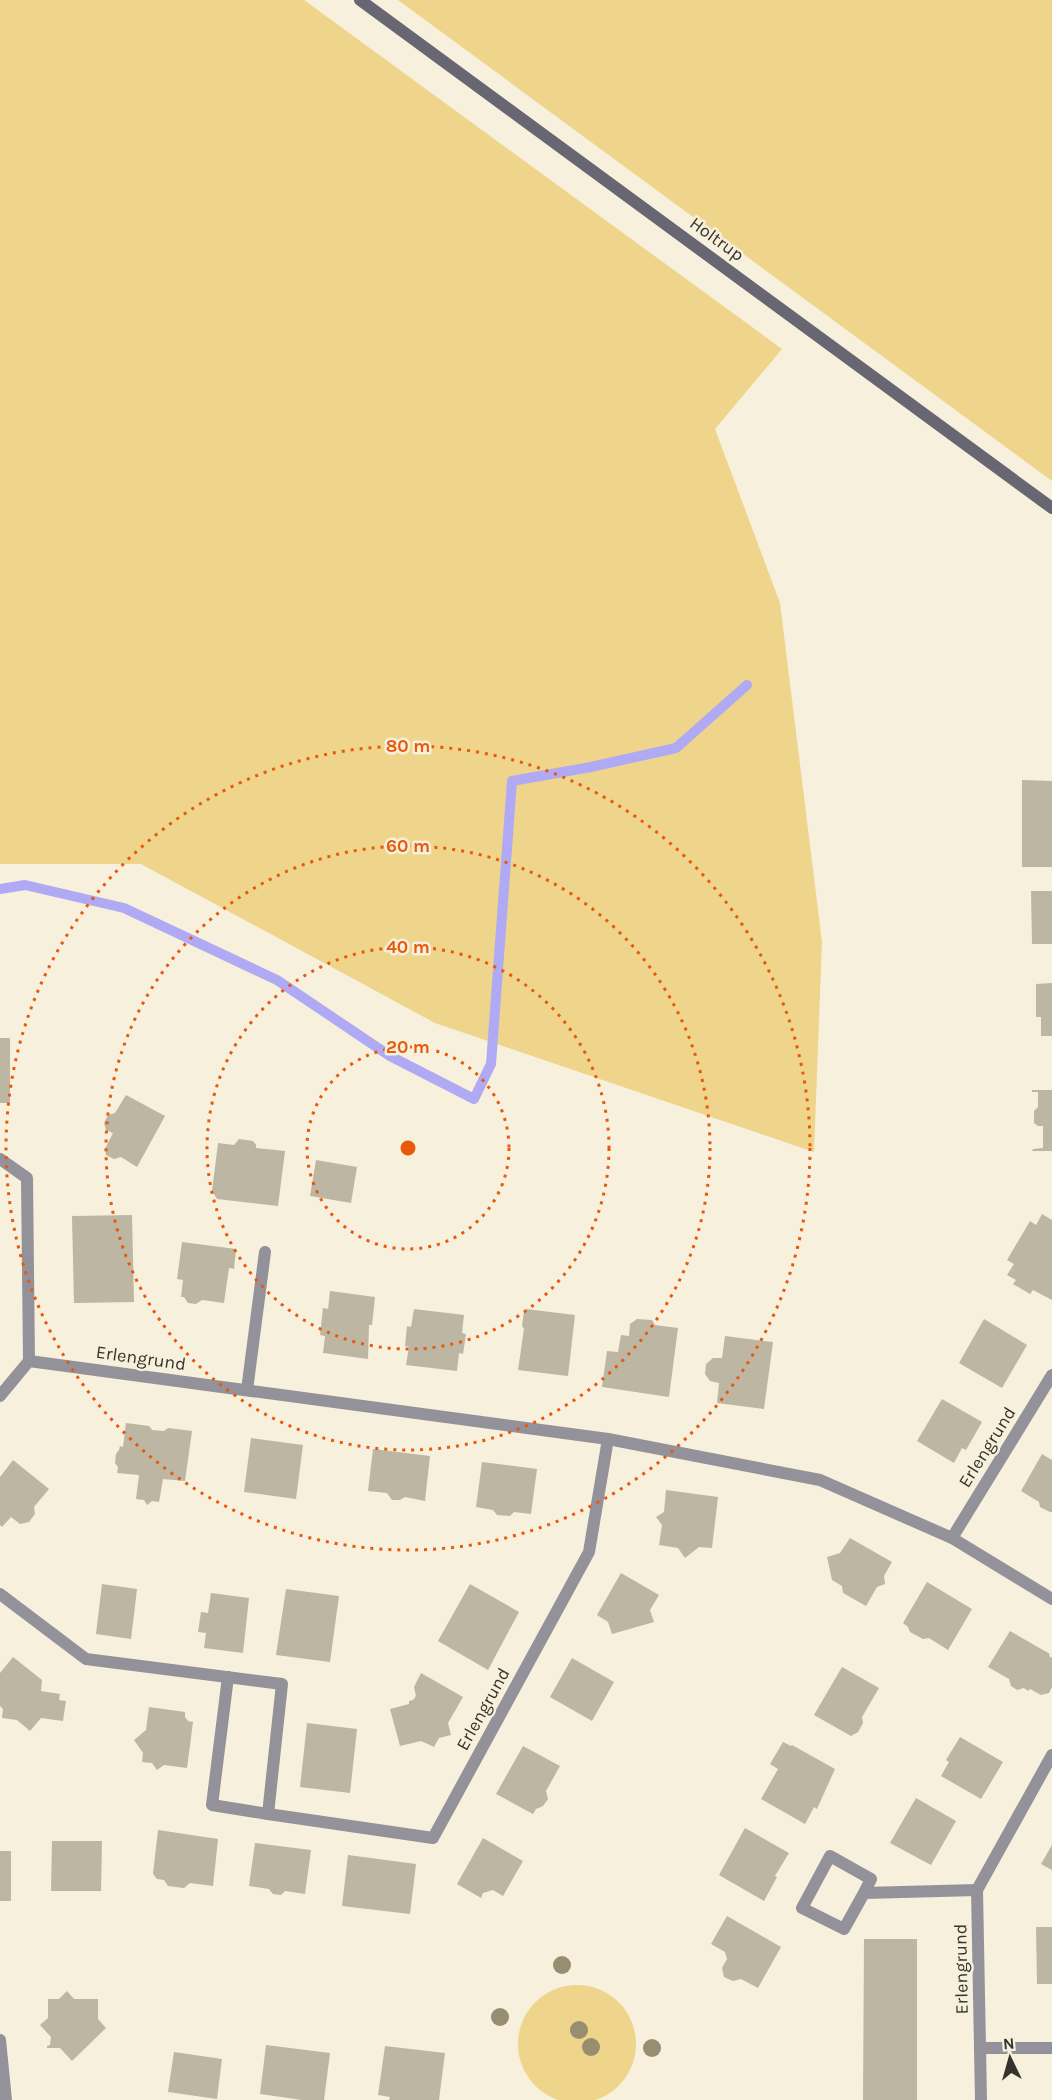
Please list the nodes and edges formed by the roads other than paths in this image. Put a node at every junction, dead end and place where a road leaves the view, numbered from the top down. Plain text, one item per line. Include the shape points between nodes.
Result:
1 (360, 0) edge
2 (1052, 508) edge
3 (0, 1159) edge
4 (265, 1252) dead end
5 (29, 1361) junction
6 (1052, 1375) edge
7 (247, 1390) junction
8 (0, 1396) edge
9 (608, 1438) junction
10 (952, 1538) junction
11 (0, 1594) edge
12 (1052, 1599) edge
13 (228, 1677) junction
14 (1052, 1755) edge
15 (268, 1814) junction
16 (977, 1890) junction
17 (864, 1893) junction
18 (0, 2040) edge
19 (980, 2048) junction
20 (1052, 2048) edge
21 (6, 2100) edge
22 (981, 2100) edge

1 - 2 main road, Holtrup
3 - 5 street via 27,1178
4 - 7 street
5 - 7 street, Erlengrund
5 - 8 street
6 - 10 street, Erlengrund
7 - 9 street, Erlengrund
9 - 10 street, Erlengrund via 820,1480
9 - 15 street, Erlengrund via 589,1552 433,1838
10 - 12 street, Erlengrund
11 - 13 street via 86,1659
13 - 15 street via 282,1684
13 - 15 street, Erlengrund via 212,1805
14 - 16 street
16 - 17 street
16 - 19 street, Erlengrund
17 - 17 street via 871,1879 830,1856 802,1908 843,1929
18 - 21 street
19 - 20 street
19 - 22 street, Erlengrund

